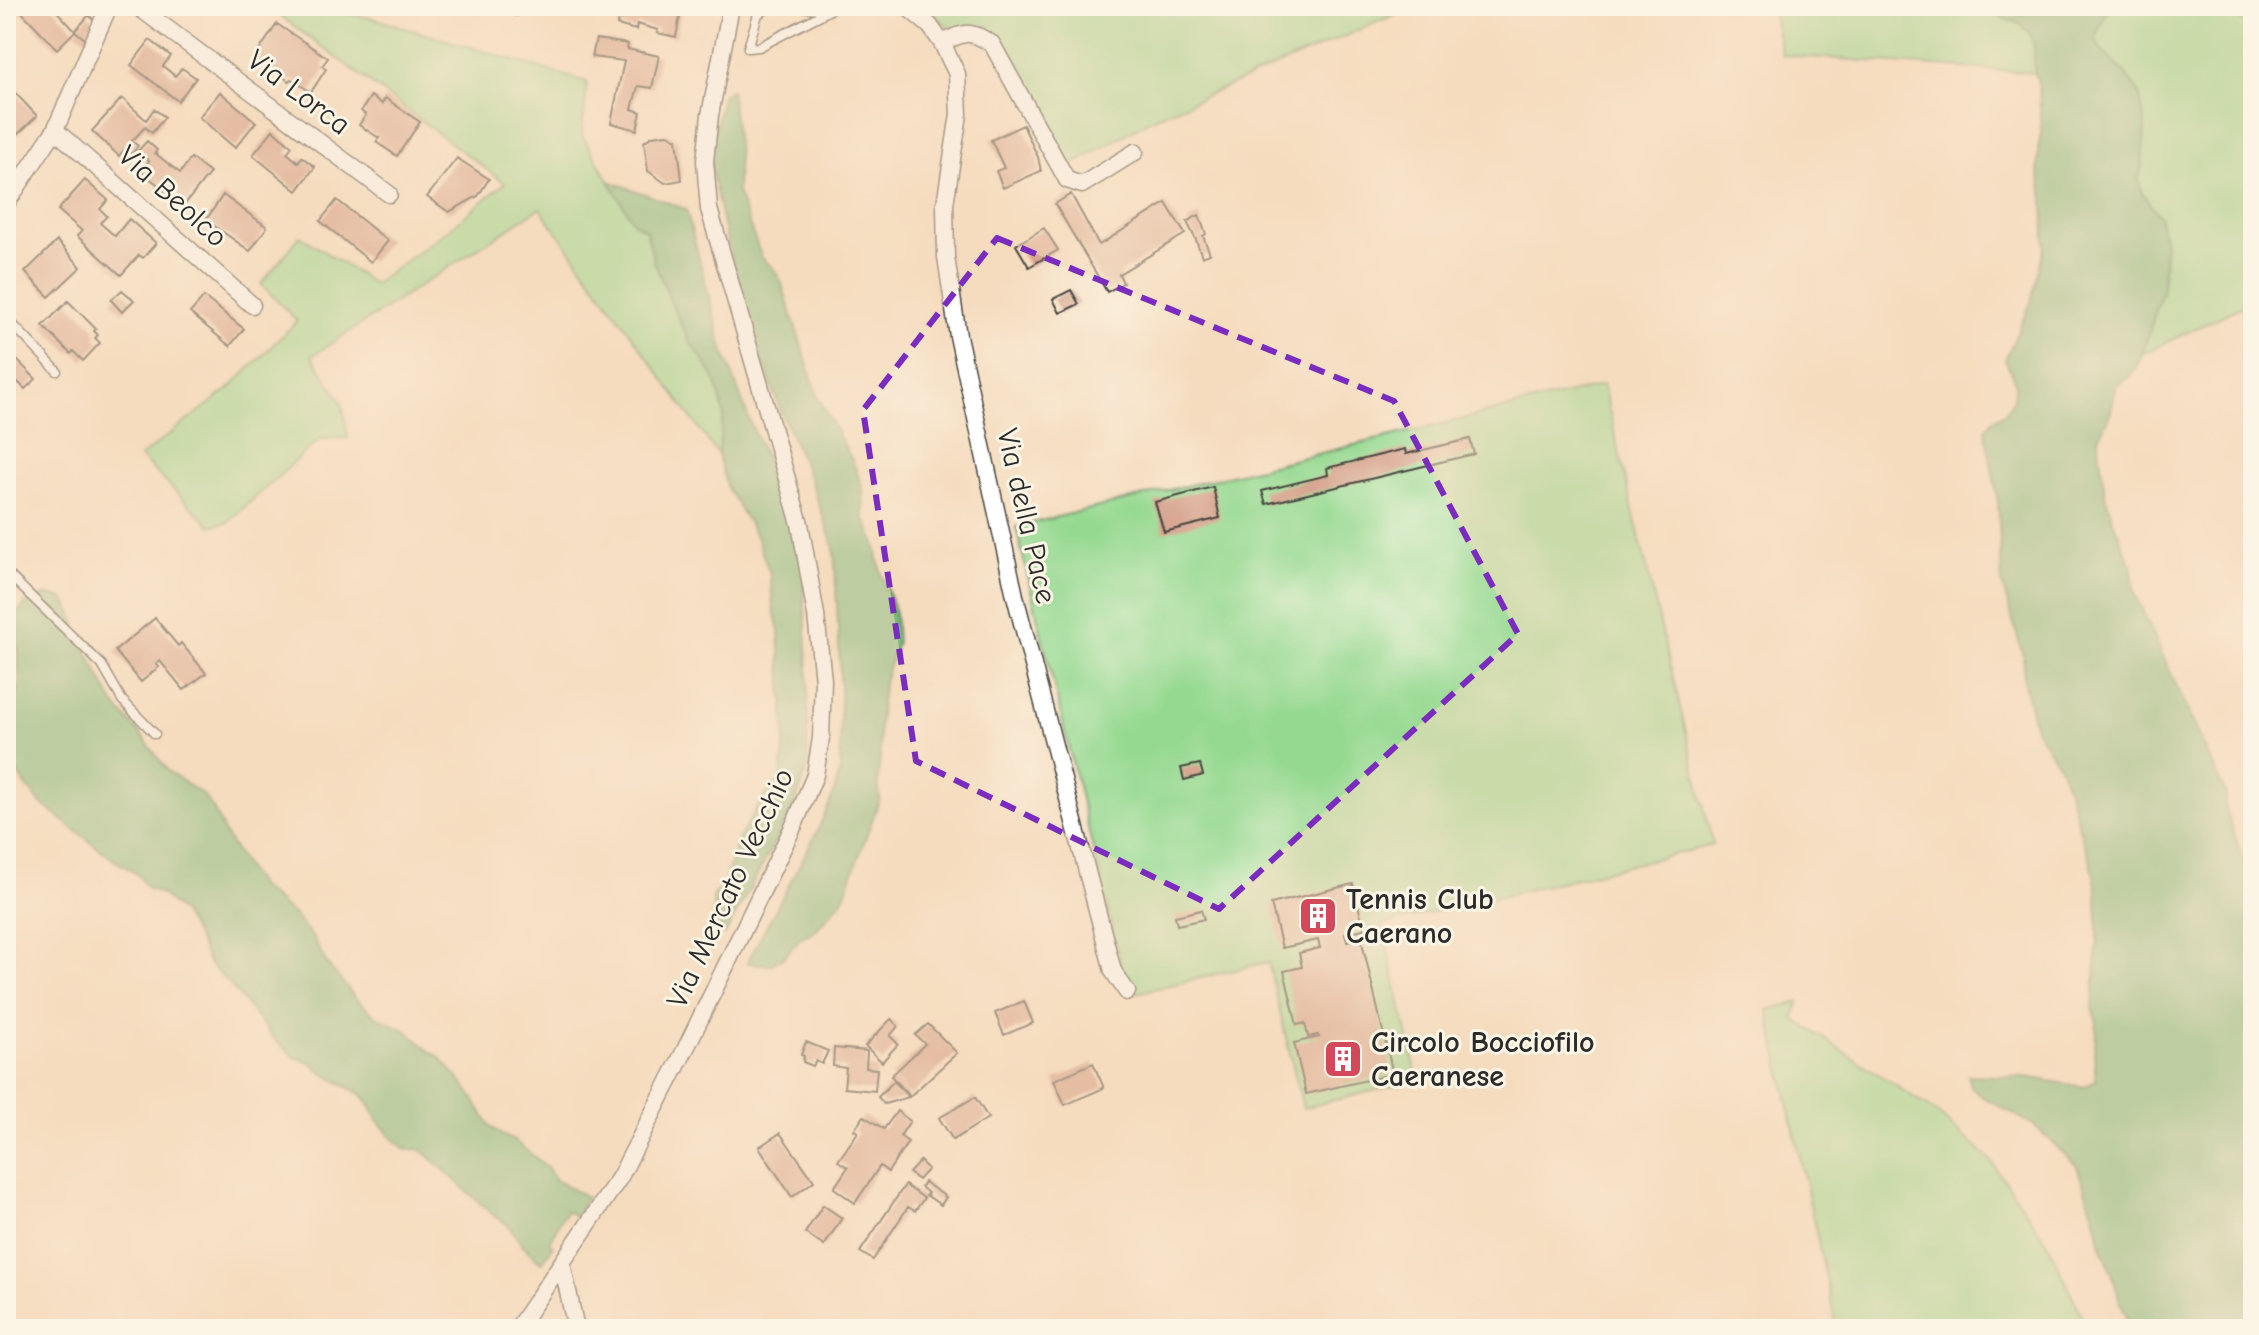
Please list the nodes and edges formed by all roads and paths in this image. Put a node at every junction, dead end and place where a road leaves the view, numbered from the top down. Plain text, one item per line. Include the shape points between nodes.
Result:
1 (109, 6) edge
2 (137, 6) edge
3 (731, 6) edge
4 (772, 6) edge
5 (790, 6) edge
6 (906, 6) edge
7 (830, 8) edge
8 (942, 43) junction
9 (55, 130) junction
10 (1135, 152) dead end
11 (389, 194) dead end
12 (6, 204) edge
13 (252, 305) dead end
14 (6, 317) edge
15 (57, 371) dead end
16 (6, 572) edge
17 (155, 734) dead end
18 (1127, 992) dead end
19 (562, 1263) junction
20 (517, 1329) edge
21 (576, 1329) edge

1 - 9 street
2 - 11 street, Via Lorca
3 - 19 street, Via Mercato Vecchio via 705,161 709,209 800,524 823,680 821,738 815,775 795,823 685,1050 620,1177
4 - 7 lane via 758,14 748,48
5 - 7 lane
6 - 8 street, Via della Pace
8 - 10 street via 960,34 978,35 992,44 1067,180 1082,185
8 - 18 street, Via della Pace via 957,74 959,114 945,204 946,257 958,336 1015,596 1113,971
9 - 12 street
9 - 13 street, Via Beolco
14 - 15 lane
16 - 17 lane via 102,665 122,700
19 - 20 street, Via Mercato Vecchio
19 - 21 street

